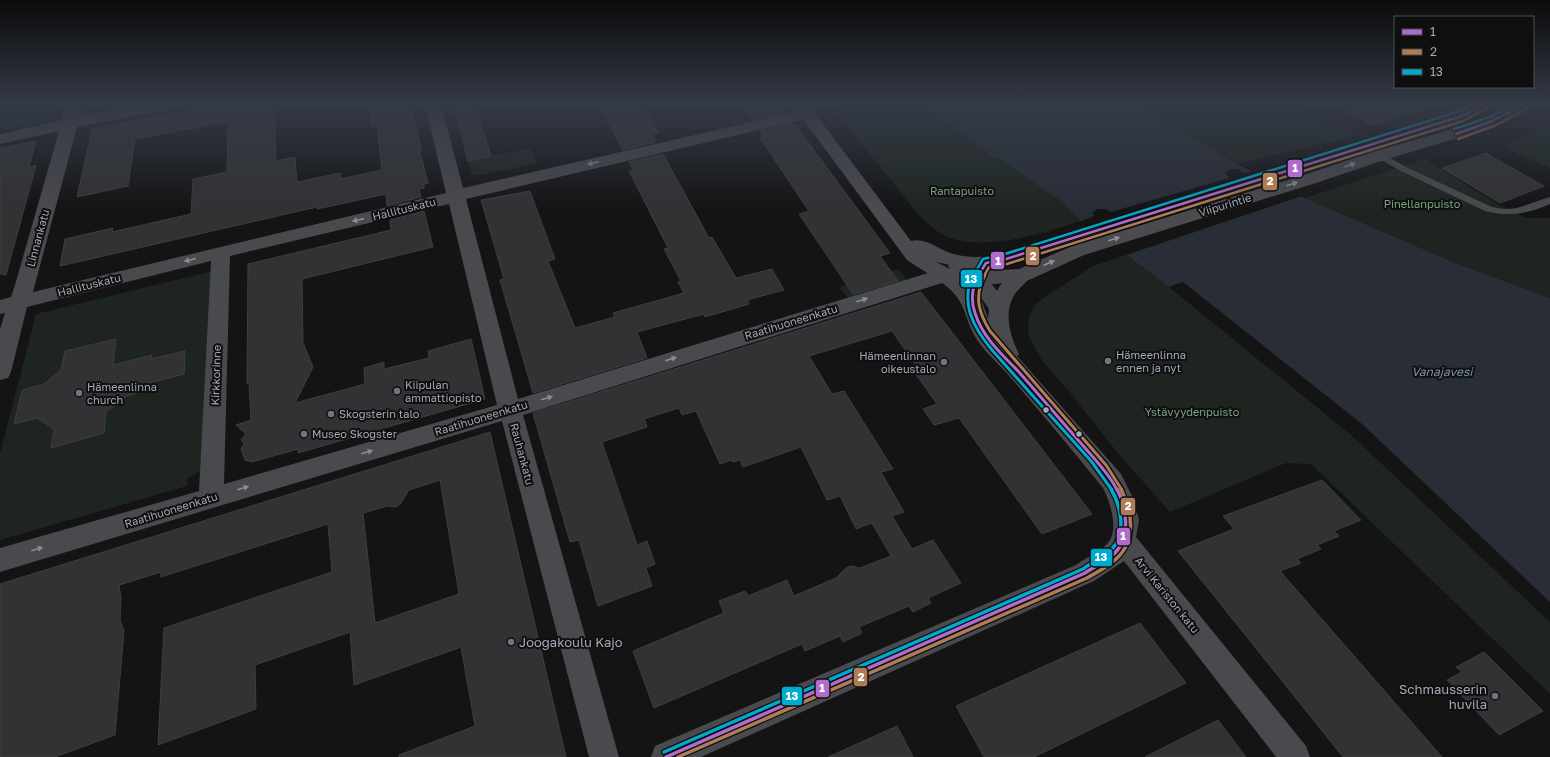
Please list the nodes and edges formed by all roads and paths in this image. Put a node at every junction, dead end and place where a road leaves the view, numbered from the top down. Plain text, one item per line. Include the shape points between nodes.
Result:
1 (65, 139) edge
2 (442, 139) edge
3 (683, 139) edge
4 (827, 139) edge
5 (1401, 139) edge
6 (1422, 139) edge
7 (1371, 151) junction
8 (456, 196) junction
9 (1550, 200) edge
10 (1071, 245) junction
11 (221, 252) junction
12 (986, 263) junction
13 (945, 266) junction
14 (1022, 275) junction
15 (976, 279) junction
16 (972, 301) junction
17 (10, 305) edge
18 (1000, 308) junction
19 (1018, 371) junction
20 (0, 372) edge
21 (510, 410) junction
22 (211, 498) junction
23 (1123, 540) junction
24 (0, 560) edge
25 (604, 757) edge
26 (666, 757) edge
27 (1295, 757) edge

1 - 17 street, Linnankatu
2 - 8 street, Rauhankatu
3 -> 8 street, Hallituskatu
4 - 13 main road via 914,256 932,268
5 - 7 main road, Viipurintie
6 - 7 main road, Viipurintie
7 - 9 lane via 1488,208 1503,212 1521,210
7 - 10 main road, Viipurintie via 1298,167
10 -> 7 main road, Viipurintie via 1313,178
8 -> 11 street, Hallituskatu
8 - 21 street, Rauhankatu
10 - 12 main road, Viipurintie
14 -> 10 main road, Viipurintie
11 -> 17 street, Hallituskatu
11 - 22 street, Kirkkorinne
12 - 13 main road via 968,262
12 - 15 street
13 - 15 street
13 - 16 street
21 -> 13 street, Raatihuoneenkatu
14 - 15 main road, Viipurintie
14 - 18 street via 1006,292
15 - 16 street
15 - 18 street
16 - 19 street via 987,338
17 - 20 street, Linnankatu via 13,319
18 - 19 street via 998,328
19 - 23 street via 1112,481 1122,500 1126,520
22 -> 21 street, Raatihuoneenkatu
21 - 25 street, Rauhankatu
24 -> 22 street, Raatihuoneenkatu
23 - 26 street via 1116,552 1085,573
23 - 27 street, Arvi Kariston katu

